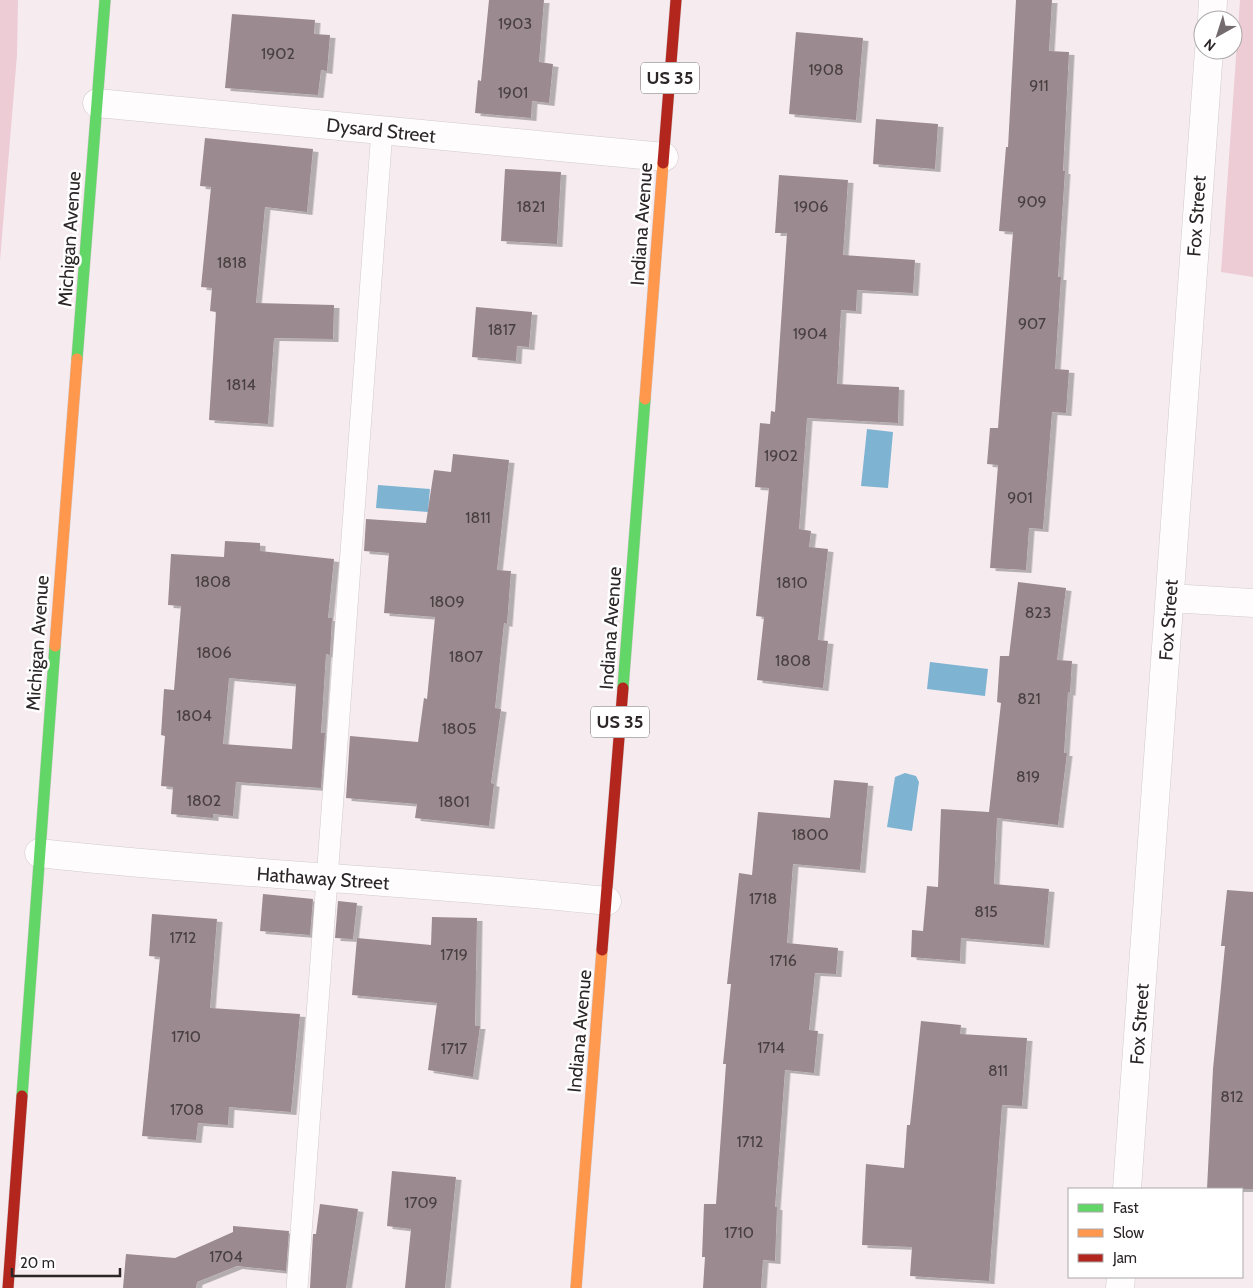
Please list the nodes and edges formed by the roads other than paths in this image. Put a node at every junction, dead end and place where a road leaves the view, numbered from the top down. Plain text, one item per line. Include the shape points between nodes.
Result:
1 (105, 0) edge
2 (676, 0) edge
3 (1208, 60) edge
4 (97, 103) junction
5 (382, 130) junction
6 (664, 157) junction
7 (1170, 598) junction
8 (1253, 603) edge
9 (38, 853) junction
10 (327, 879) junction
11 (607, 901) junction
12 (1127, 1188) edge
13 (8, 1288) edge
14 (297, 1288) edge
15 (576, 1288) edge

1 - 4 street, Michigan Avenue
2 - 6 street, Indiana Avenue / US 35
3 - 7 street, Fox Street
4 - 5 street, Dysard Street
4 - 9 street, Michigan Avenue
5 - 6 street, Dysard Street
5 - 10 lane
6 - 11 street, Indiana Avenue / US 35
7 - 8 street
7 - 12 street, Fox Street
9 - 10 street, Hathaway Street
9 - 13 street, Michigan Avenue
10 - 11 street, Hathaway Street
10 - 14 lane
11 - 15 street, Indiana Avenue / US 35

